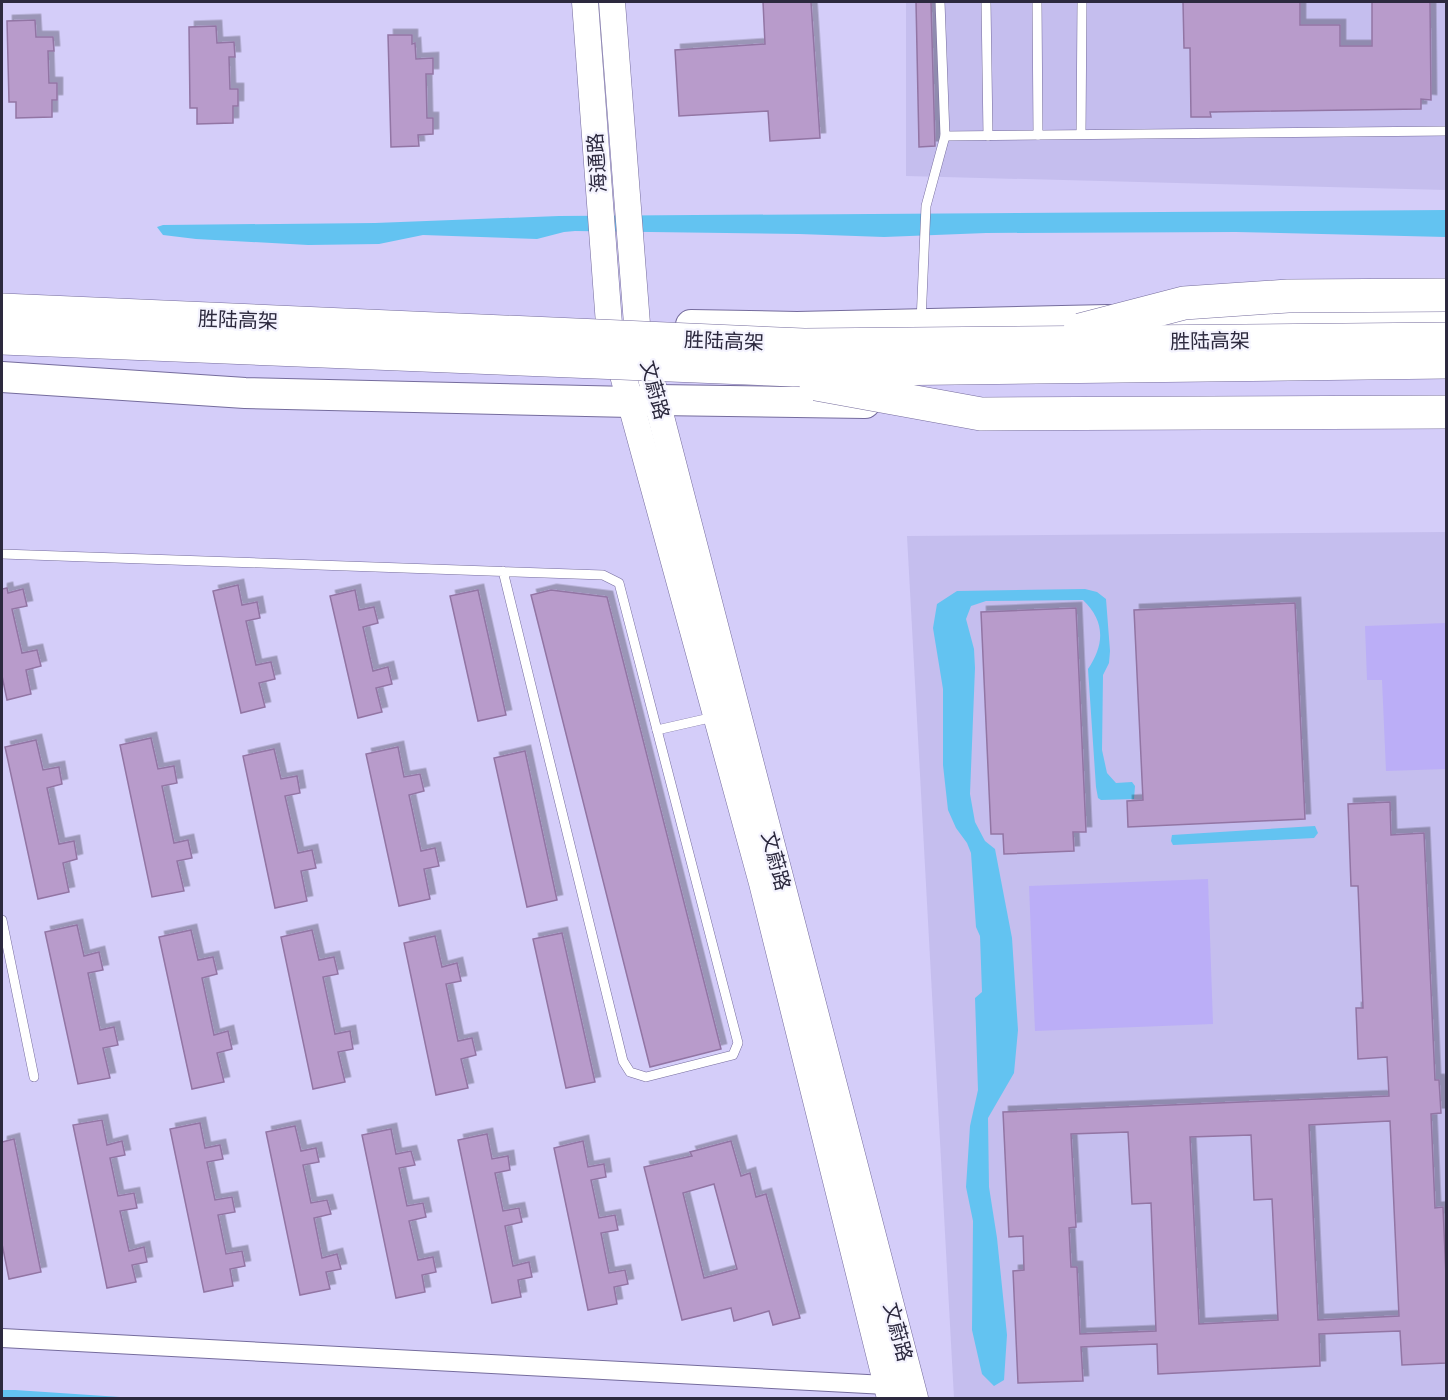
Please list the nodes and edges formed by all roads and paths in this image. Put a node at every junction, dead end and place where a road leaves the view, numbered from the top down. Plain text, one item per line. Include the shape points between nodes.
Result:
1 (585, 2) edge
2 (612, 2) edge
3 (940, 2) edge
4 (986, 2) edge
5 (1037, 2) edge
6 (1082, 2) edge
7 (1446, 131) edge
8 (1038, 135) junction
9 (1082, 135) junction
10 (945, 136) junction
11 (988, 136) junction
12 (1446, 295) edge
13 (2, 311) edge
14 (1446, 314) edge
15 (623, 324) junction
16 (921, 324) junction
17 (2, 338) edge
18 (1446, 339) edge
19 (1032, 343) junction
20 (1446, 362) edge
21 (726, 367) junction
22 (2, 377) edge
23 (1446, 398) edge
24 (644, 401) junction
25 (1446, 412) edge
26 (2, 554) edge
27 (503, 571) junction
28 (716, 717) junction
29 (657, 730) junction
30 (2, 920) edge
31 (34, 1077) dead end
32 (2, 1338) edge
33 (888, 1392) edge
34 (915, 1398) edge

1 - 15 main road, 海通路
2 - 15 main road, 海通路
3 - 10 lane
4 - 11 lane
5 - 8 lane
6 - 9 lane
7 - 9 lane
8 - 9 lane
8 - 11 lane
10 - 11 lane
10 - 16 lane via 926,206
12 - 19 highway, bridge via 1288,296 1184,303
13 - 15 main road
13 - 19 highway, 胜陆高架, bridge via 804,345
14 - 16 main road
15 - 16 main road
15 - 24 main road, 文蔚路
17 - 21 highway, 胜陆高架, bridge
18 - 19 highway, 胜陆高架, bridge
20 - 21 highway, 胜陆高架, bridge via 793,370
21 - 25 highway, bridge via 981,414
22 - 24 main road via 245,393
23 - 24 main road via 946,404
24 - 28 main road, 文蔚路
24 - 34 main road, 文蔚路
26 - 27 lane
27 - 29 lane via 603,575 619,583
27 - 29 lane via 623,1061 630,1072 646,1077 734,1055 738,1043
28 - 29 lane
28 - 33 main road, 文蔚路 via 762,883
30 - 31 lane
32 - 33 street

